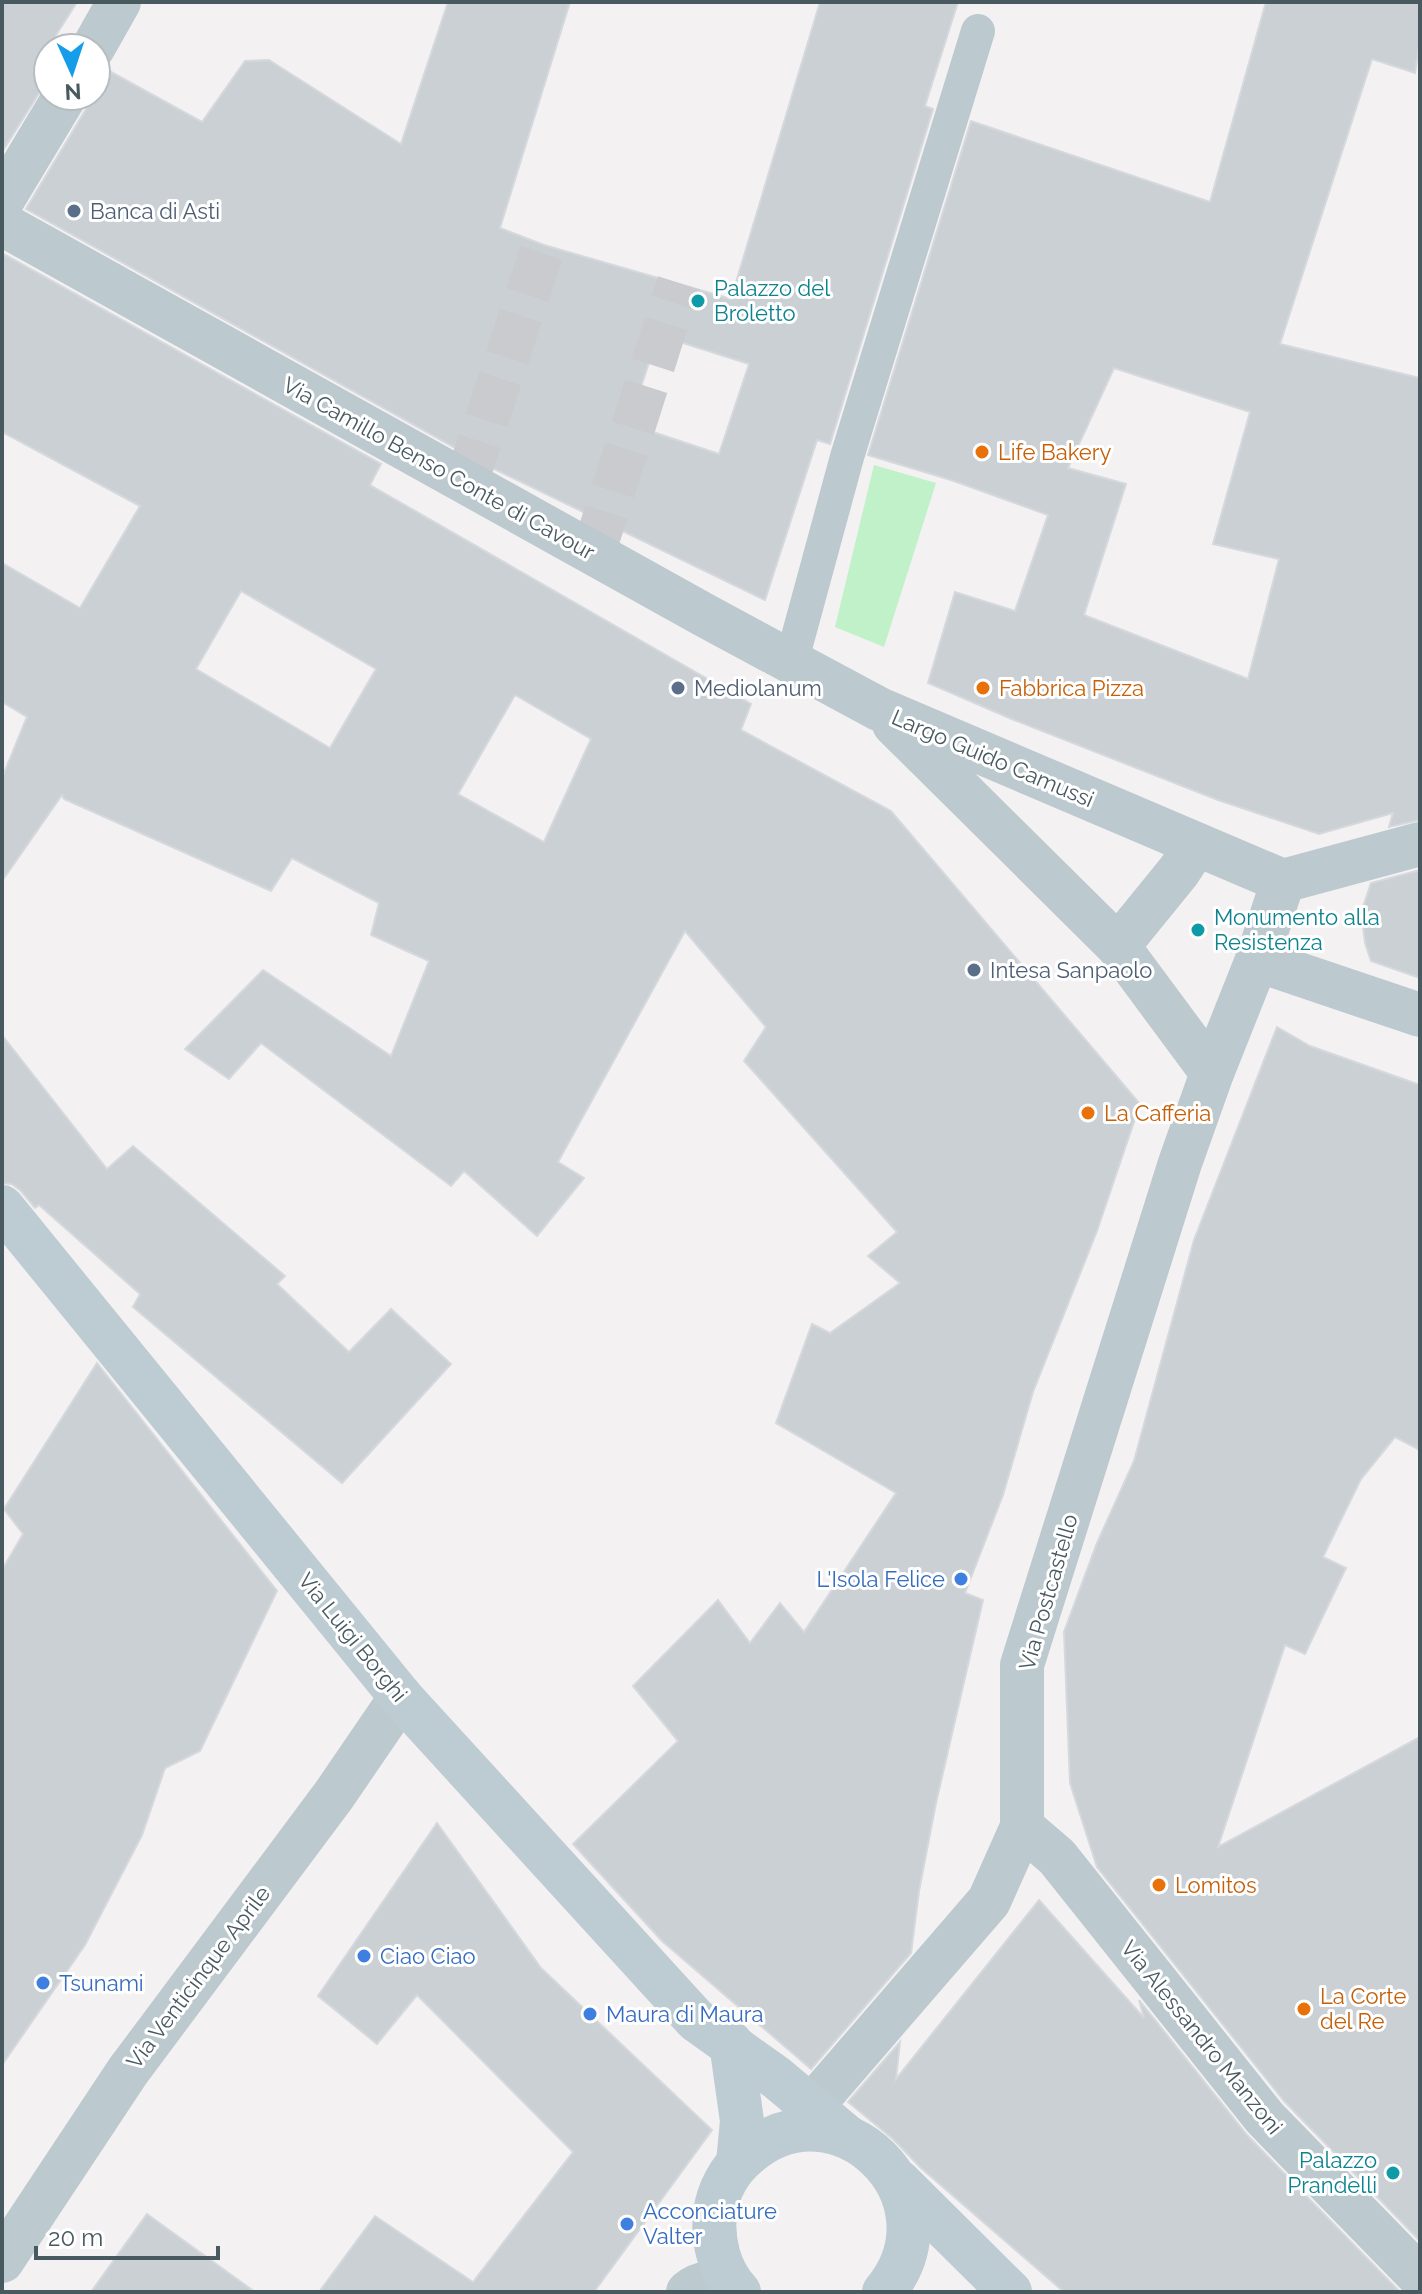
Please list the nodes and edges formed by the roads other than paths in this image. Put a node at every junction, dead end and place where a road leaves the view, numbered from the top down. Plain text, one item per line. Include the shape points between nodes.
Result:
1 (119, 2) edge
2 (978, 31) dead end
3 (102, 32) edge
4 (55, 112) edge
5 (2, 201) edge
6 (2, 224) edge
7 (791, 663) junction
8 (879, 709) junction
9 (1420, 844) edge
10 (1196, 845) junction
11 (1283, 881) junction
12 (1118, 946) junction
13 (1257, 960) junction
14 (1420, 1015) edge
15 (1212, 1073) junction
16 (2, 1207) edge
17 (401, 1697) junction
18 (1022, 1827) junction
19 (731, 2043) junction
20 (811, 2107) junction
21 (846, 2136) junction
22 (738, 2163) junction
23 (898, 2181) junction
24 (2, 2261) edge
25 (1420, 2277) edge
26 (735, 2288) edge
27 (688, 2292) edge
28 (884, 2292) edge
29 (1010, 2292) edge

1 - 3 street
2 - 7 lane via 847,457
4 - 5 street
6 - 7 street, Via Camillo Benso Conte di Cavour
7 - 8 street, Via Camillo Benso Conte di Cavour
8 - 10 street, Largo Guido Camussi
8 - 12 street, Largo Guido Camussi
9 - 11 street
10 - 11 street, Largo Guido Camussi
10 - 12 street
11 - 13 street
12 - 15 street, Largo Guido Camussi
13 - 14 street
13 - 15 street
15 - 18 street, Via Postcastello via 1022,1665
16 - 17 street, Via Luigi Borghi
17 - 19 street, Via Luigi Borghi via 696,2020
17 - 24 street, Via Venticinque Aprile via 128,2071
18 - 20 street, Via Postcastello via 989,1901
18 - 25 street, Via Alessandro Manzoni via 1057,1857 1265,2118
19 - 20 street, Via Luigi Borghi
19 - 22 street via 742,2121
20 - 21 street, Via Luigi Borghi
21 - 22 street via 794,2132 763,2143
21 - 23 street, Via Luigi Borghi via 876,2154
22 - 26 street via 721,2191 714,2223 719,2255
23 - 28 street via 909,2232 901,2266
23 - 29 street, Via Luigi Borghi
26 - 27 street via 707,2282

